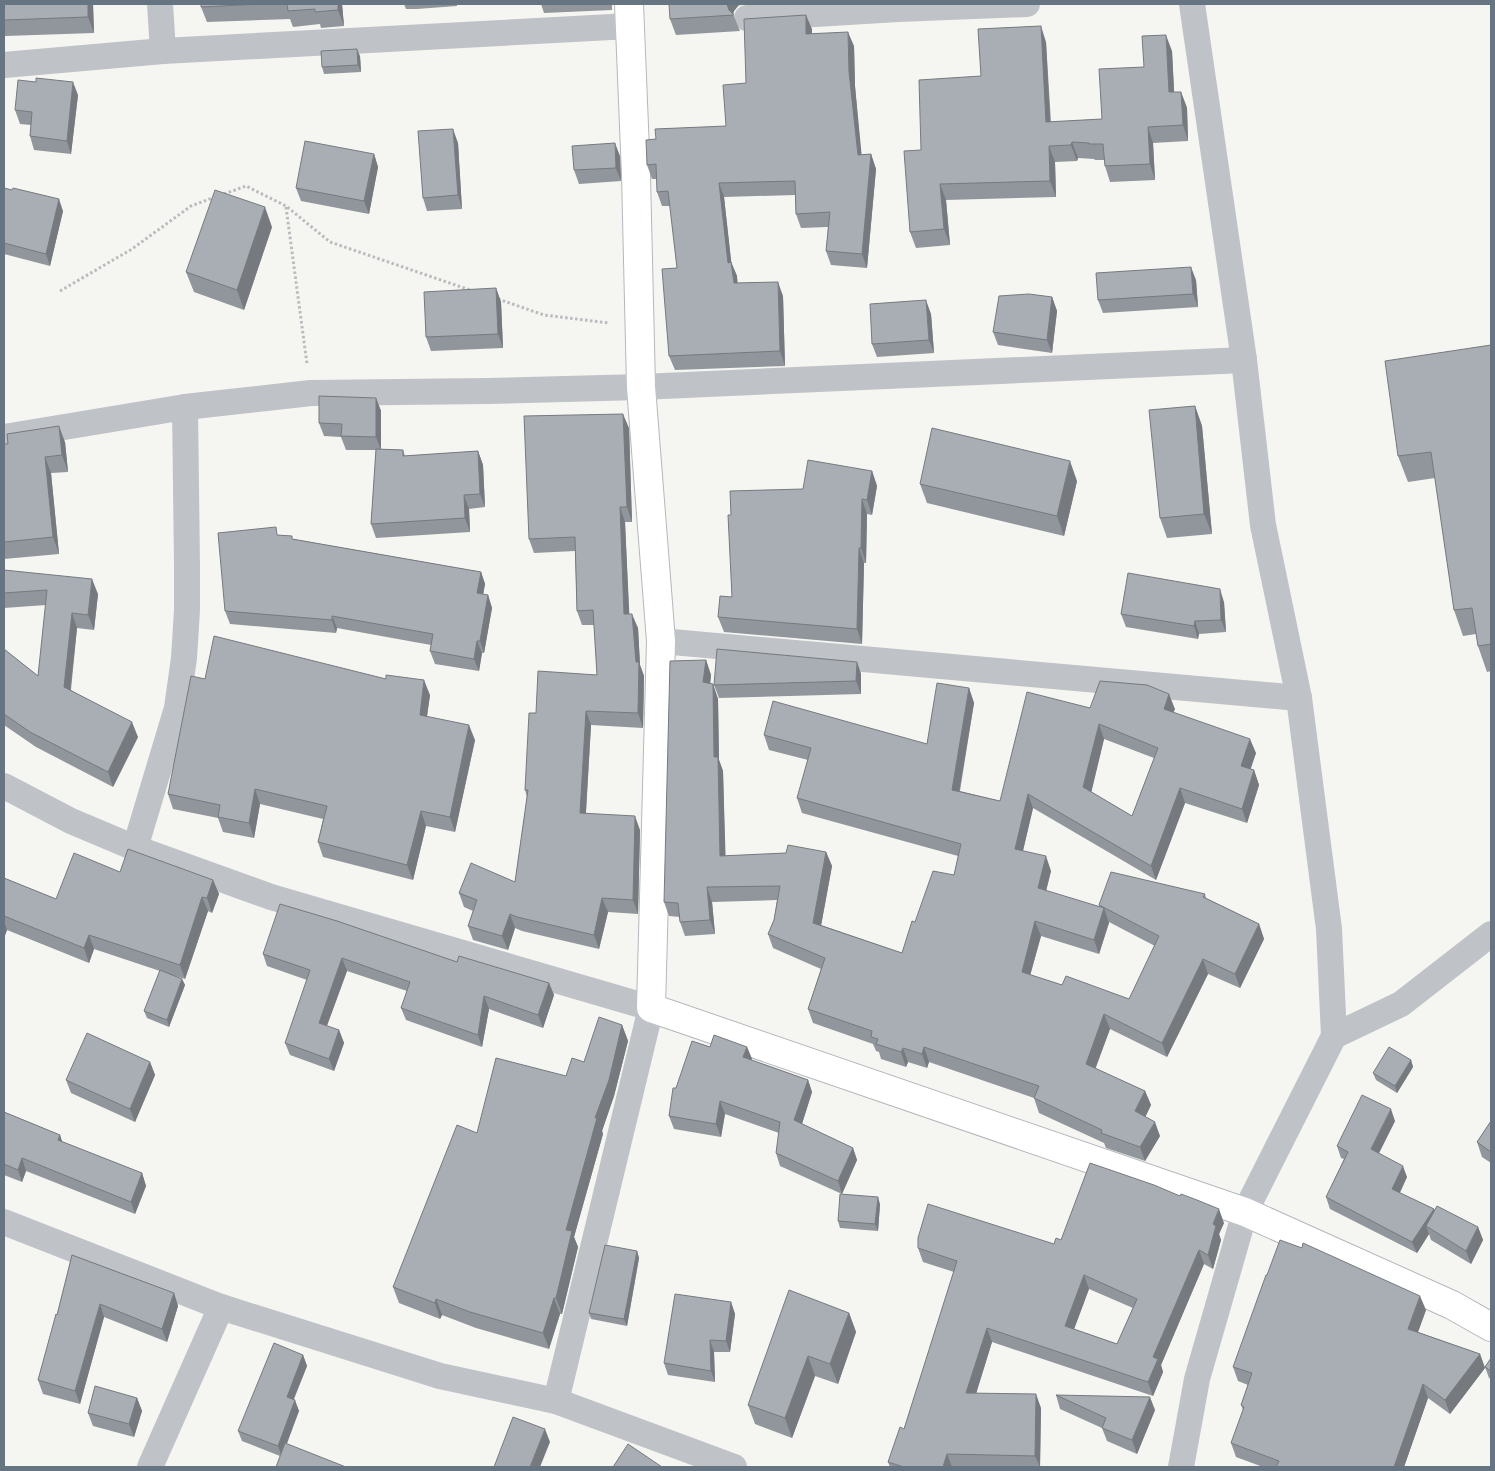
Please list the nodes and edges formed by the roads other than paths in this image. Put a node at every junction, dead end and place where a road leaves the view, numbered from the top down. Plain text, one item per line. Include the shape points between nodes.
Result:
1 (160, 4) edge
2 (1027, 4) edge
3 (1192, 4) edge
4 (629, 15) edge
5 (747, 18) edge
6 (162, 50) junction
7 (4, 65) edge
8 (1244, 360) junction
9 (641, 386) junction
10 (185, 407) junction
11 (4, 437) edge
12 (661, 641) junction
13 (1299, 698) junction
14 (4, 786) edge
15 (135, 848) junction
16 (1491, 934) edge
17 (651, 1008) junction
18 (1334, 1036) junction
19 (1245, 1212) junction
20 (4, 1222) edge
21 (221, 1307) junction
22 (1491, 1327) edge
23 (556, 1401) junction
24 (150, 1467) edge
25 (734, 1467) edge
26 (1181, 1467) edge

1 - 6 street
2 - 5 street
3 - 8 street
4 - 6 street
4 - 9 street
6 - 7 street
8 - 9 street
8 - 13 street via 1263,525
9 - 10 street via 311,393
9 - 12 street
10 - 11 street
10 - 15 street via 188,566 184,658 177,708
12 - 13 street
12 - 17 street
13 - 18 street via 1329,929
14 - 15 street via 71,821
15 - 17 street via 271,897
16 - 18 street via 1401,1004
17 - 19 street
17 - 23 street
18 - 19 street
19 - 22 street via 1452,1305
19 - 26 street via 1197,1379
20 - 21 street
21 - 23 street via 440,1376
21 - 24 street
23 - 25 street

